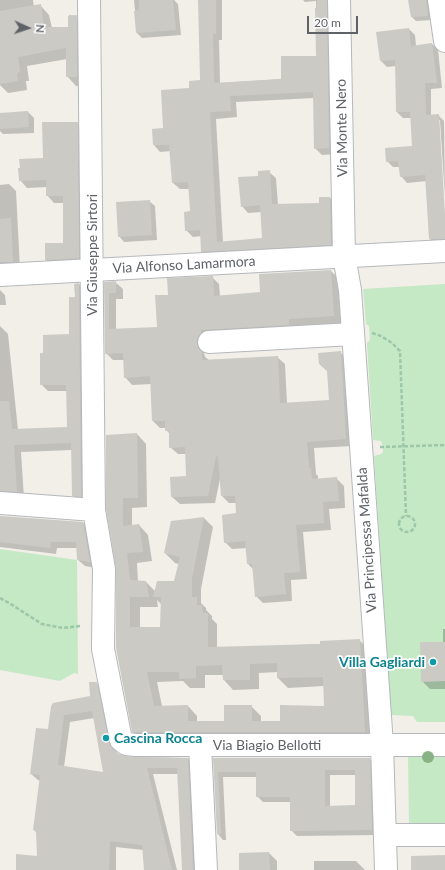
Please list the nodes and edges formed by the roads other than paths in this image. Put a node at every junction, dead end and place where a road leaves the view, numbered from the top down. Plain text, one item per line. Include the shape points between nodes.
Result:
1 (89, 0) edge
2 (339, 0) edge
3 (439, 0) edge
4 (444, 30) edge
5 (445, 251) edge
6 (344, 256) junction
7 (93, 269) junction
8 (0, 275) edge
9 (361, 334) junction
10 (209, 342) dead end
11 (0, 503) edge
12 (94, 510) junction
13 (200, 745) junction
14 (382, 745) junction
15 (445, 745) edge
16 (386, 835) junction
17 (445, 835) edge
18 (206, 870) edge
19 (386, 870) edge

1 - 7 street, Via Giuseppe Sirtori
2 - 6 street, Via Monte Nero
3 - 4 street
5 - 6 street, Via Alfonso Lamarmora
6 - 7 street, Via Alfonso Lamarmora
6 - 9 street, Via Principessa Mafalda
7 - 8 street, Via Alfonso Lamarmora
7 - 12 street, Via Giuseppe Sirtori
9 - 10 street
9 - 14 street, Via Principessa Mafalda
11 - 12 street
12 - 13 street, Via Biagio Bellotti via 104,567 102,649 121,740 130,745
13 - 14 street, Via Biagio Bellotti
13 - 18 street
14 - 15 street, Via Biagio Bellotti
14 - 16 street, Via Principessa Mafalda
16 - 17 street
16 - 19 street, Via Principessa Mafalda

